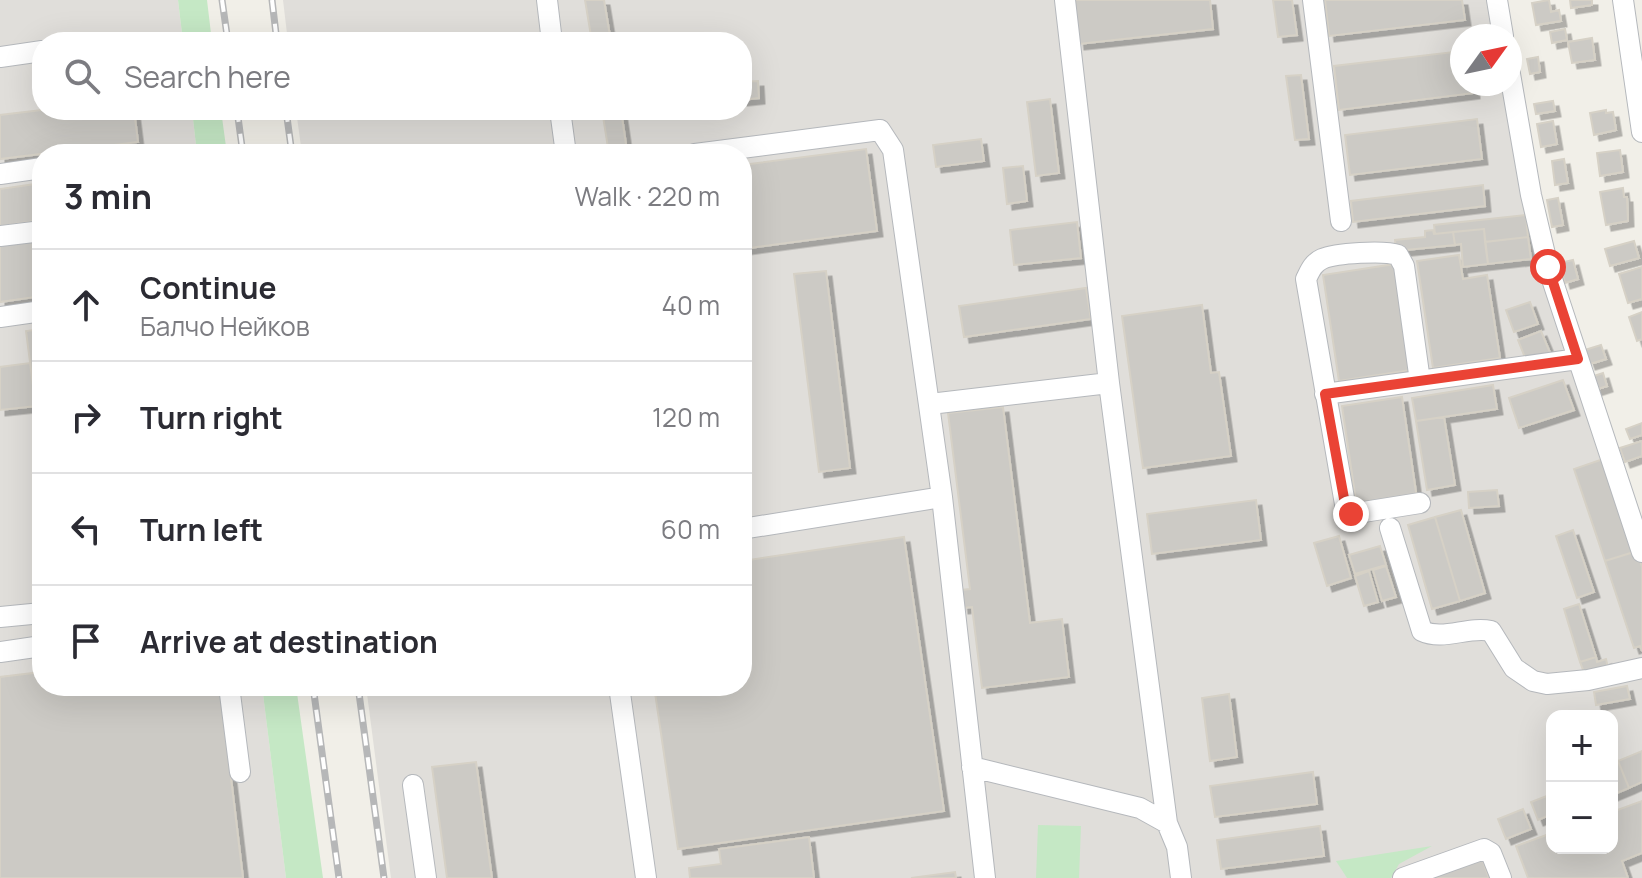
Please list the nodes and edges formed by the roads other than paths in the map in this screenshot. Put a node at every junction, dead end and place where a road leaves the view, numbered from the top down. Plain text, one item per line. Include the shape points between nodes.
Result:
1 (547, 0) edge
2 (1065, 0) edge
3 (1313, 0) edge
4 (1497, 0) edge
5 (1623, 0) edge
6 (1501, 24) edge
7 (551, 32) edge
8 (32, 52) edge
9 (0, 57) edge
10 (1514, 96) edge
11 (561, 120) edge
12 (1642, 132) edge
13 (565, 144) edge
14 (752, 147) edge
15 (32, 169) edge
16 (0, 174) edge
17 (1341, 221) dead end
18 (32, 232) edge
19 (0, 236) edge
20 (32, 312) edge
21 (0, 317) edge
22 (1578, 359) junction
23 (1420, 381) junction
24 (1109, 383) junction
25 (1325, 394) junction
26 (930, 404) junction
27 (942, 497) junction
28 (1420, 503) dead end
29 (752, 527) edge
30 (1390, 528) dead end
31 (1642, 552) edge
32 (32, 614) edge
33 (0, 617) edge
34 (32, 647) edge
35 (0, 652) edge
36 (1642, 668) edge
37 (230, 696) edge
38 (620, 696) edge
39 (972, 767) junction
40 (240, 772) dead end
41 (413, 785) dead end
42 (1167, 823) junction
43 (426, 878) edge
44 (646, 878) edge
45 (985, 878) edge
46 (1181, 878) edge
47 (1403, 878) edge
48 (1501, 878) edge

1 - 7 street
2 - 24 street
3 - 17 street
4 - 6 street
5 - 12 street
8 - 9 street
10 - 22 street via 1548,267
11 - 13 street
14 - 26 street via 880,130 886,135 899,185
15 - 16 street
18 - 19 street
20 - 21 street
22 - 23 street
22 - 31 street
23 - 25 street
23 - 25 street via 1404,266 1398,255 1387,251 1322,259 1306,279
24 - 26 street
24 - 42 street
25 - 28 street via 1351,514
26 - 27 street
27 - 29 street
27 - 39 street
30 - 36 street via 1422,631 1491,631 1522,676 1547,684
32 - 33 street
34 - 35 street
37 - 40 street
38 - 44 street
39 - 42 street via 1140,808
39 - 45 street
41 - 43 street
42 - 46 street
47 - 48 street via 1484,849 1491,853

